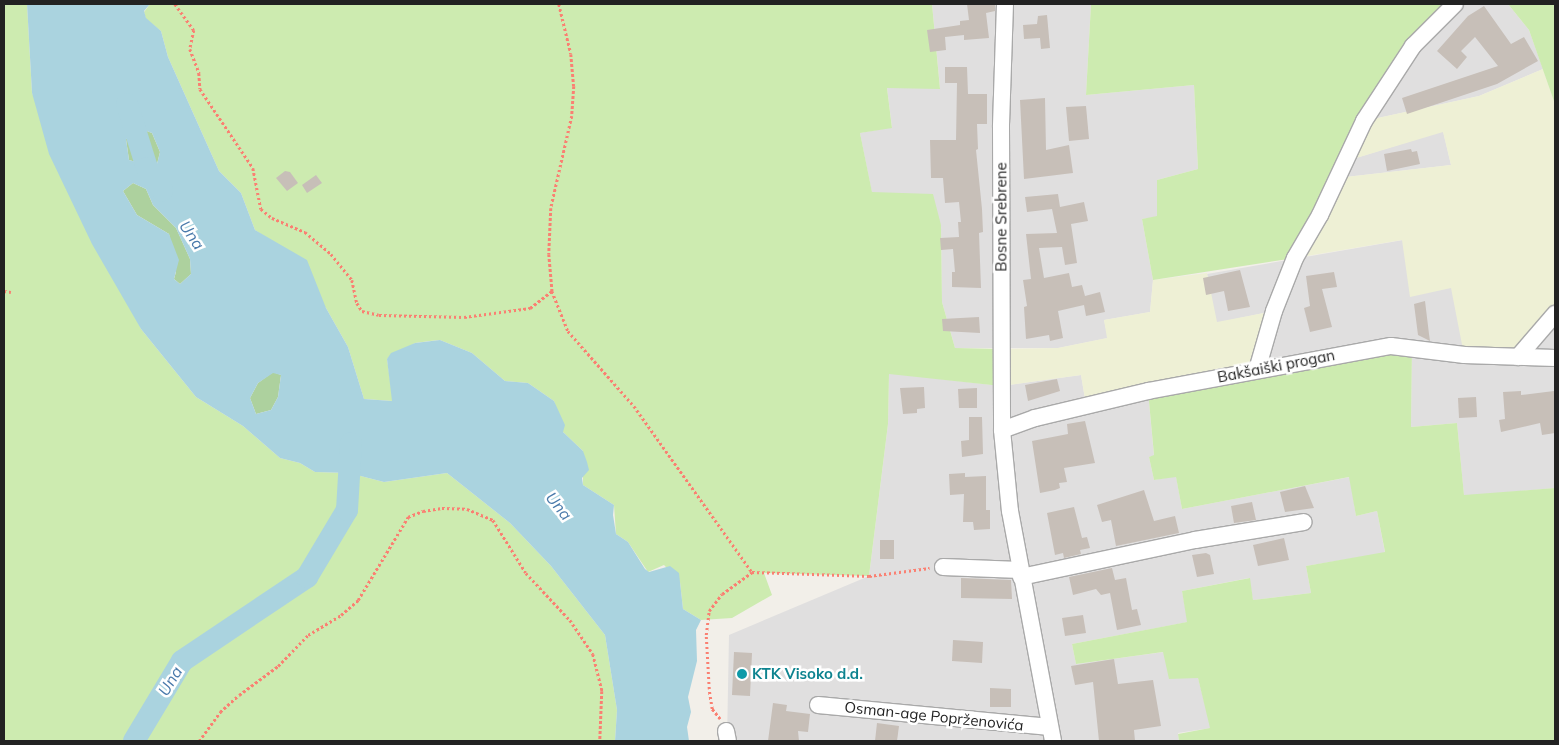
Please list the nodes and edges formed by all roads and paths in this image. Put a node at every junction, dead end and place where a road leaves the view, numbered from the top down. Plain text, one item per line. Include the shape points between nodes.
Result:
1 (175, 4) edge
2 (559, 4) edge
3 (1005, 4) edge
4 (1455, 4) edge
5 (552, 290) junction
6 (4, 291) edge
7 (11, 292) dead end
8 (1555, 314) edge
9 (1518, 357) junction
10 (1555, 358) edge
11 (1257, 370) junction
12 (1002, 430) junction
13 (1304, 522) dead end
14 (943, 567) joint
15 (752, 572) junction
16 (1021, 573) junction
17 (818, 705) dead end
18 (1051, 734) edge
19 (727, 736) edge
20 (199, 741) edge
21 (600, 741) edge

1 - 5 path via 194,30 190,50 200,89 253,168 261,209 305,232 331,254 352,280 362,311 379,315 464,317 530,308
2 - 5 path via 571,54 574,86 572,116 551,208 549,254
3 - 12 street, Bosne Srebrene via 1001,127
4 - 11 street via 1413,46 1389,78 1364,121 1320,214 1295,258 1274,311
5 - 15 path via 568,330 634,406
6 - 7 path
8 - 9 street
9 - 10 street, Bakšaiški progan
9 - 11 street, Bakšaiški progan via 1464,355 1391,346
11 - 12 street, Bakšaiški progan via 1086,405
12 - 16 street, Bosne Srebrene via 1010,511
13 - 16 street
14 - 15 path via 902,569 868,576
14 - 16 street
15 - 19 path via 722,594 709,611 706,635 709,689 712,709
16 - 18 street, Bosne Srebrene
17 - 18 street, Osman-age Poprženovića
20 - 21 path via 220,712 239,694 278,666 308,635 342,615 358,600 408,517 423,510 442,508 467,509 493,520 526,574 570,620 593,654 602,691

